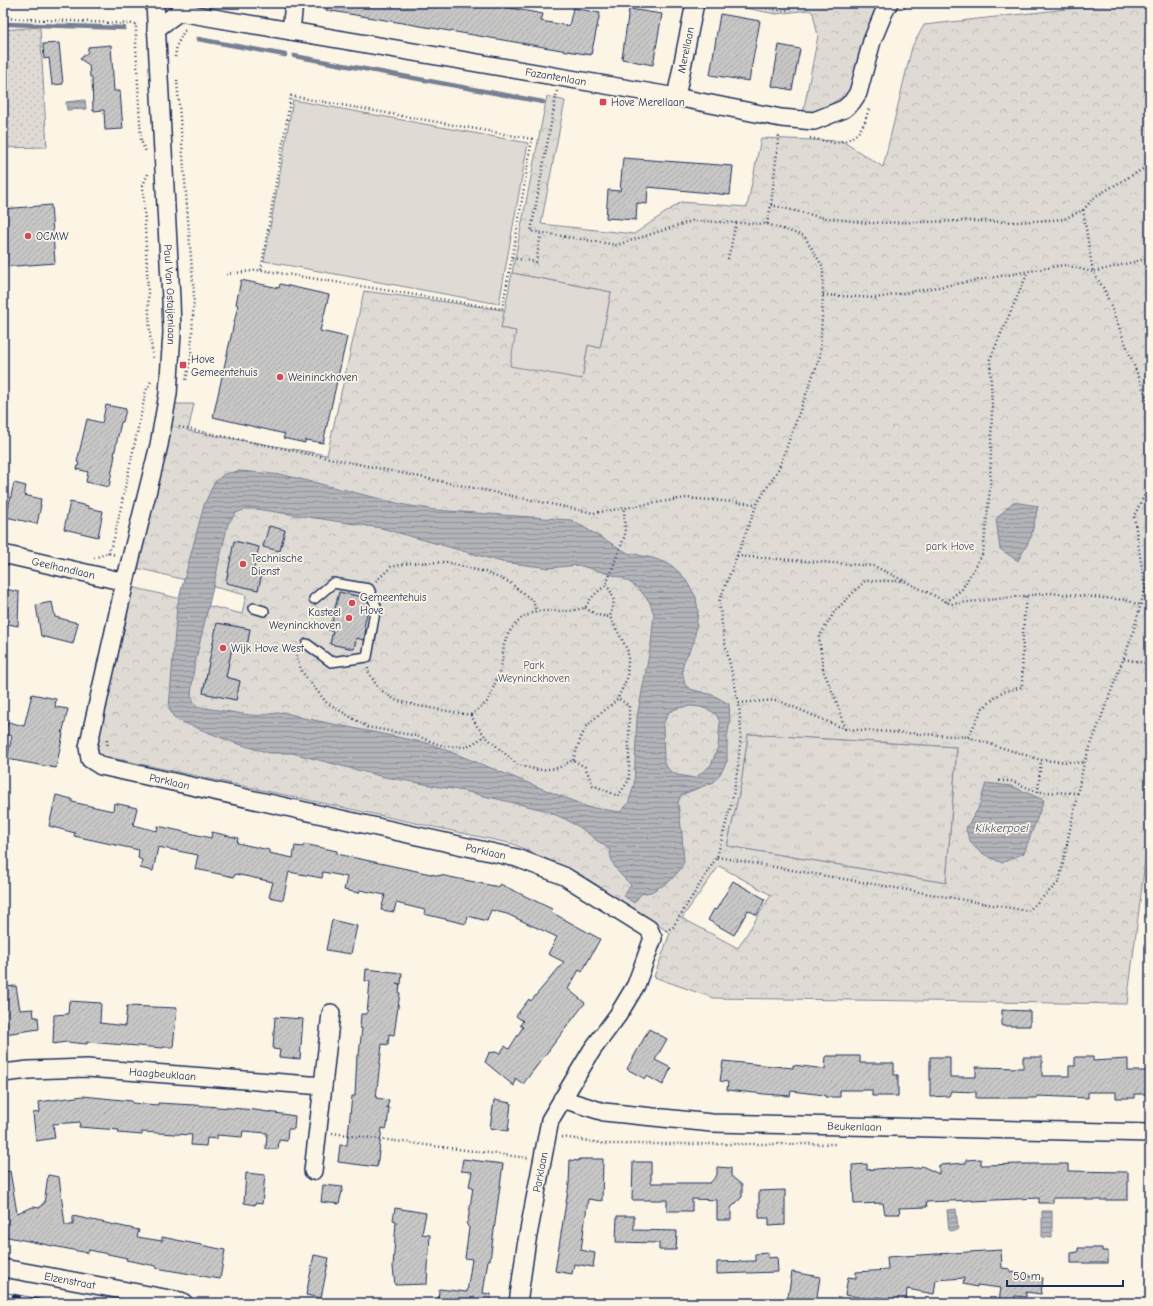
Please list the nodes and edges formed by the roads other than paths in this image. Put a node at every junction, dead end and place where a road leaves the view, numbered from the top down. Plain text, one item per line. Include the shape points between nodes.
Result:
1 (155, 3) edge
2 (294, 3) edge
3 (695, 3) edge
4 (889, 3) edge
5 (156, 29) junction
6 (291, 31) junction
7 (676, 97) junction
8 (3, 554) edge
9 (125, 582) junction
10 (314, 599) dead end
11 (254, 608) dead end
12 (264, 611) dead end
13 (307, 644) dead end
14 (331, 1013) dead end
15 (3, 1073) edge
16 (322, 1086) junction
17 (562, 1099) junction
18 (1150, 1133) edge
19 (312, 1170) dead end
20 (3, 1268) edge
21 (183, 1302) edge
22 (518, 1303) edge

1 - 5 street, Paul Van Ostaijenlaan
2 - 6 street
3 - 7 street, Merellaan
4 - 7 street, Fazantenlaan via 872,41 858,93 852,102 838,112 814,121 781,118
5 - 6 street, Fazantenlaan via 179,12
5 - 9 street, Paul Van Ostaijenlaan via 172,333 168,394 159,445
6 - 7 street, Fazantenlaan
8 - 9 street, Geelhandlaan
9 - 17 street, Parklaan via 88,747 90,759 101,766 517,858 564,876 649,929 653,938 636,985
10 - 13 lane via 332,583 369,589 376,606 367,657 331,662
11 - 12 lane
14 - 16 street
15 - 16 street, Haagbeuklaan via 87,1068
16 - 19 street
17 - 18 street, Beukenlaan via 604,1112 712,1123
17 - 22 street, Parklaan via 550,1120
20 - 21 street, Elzenstraat

